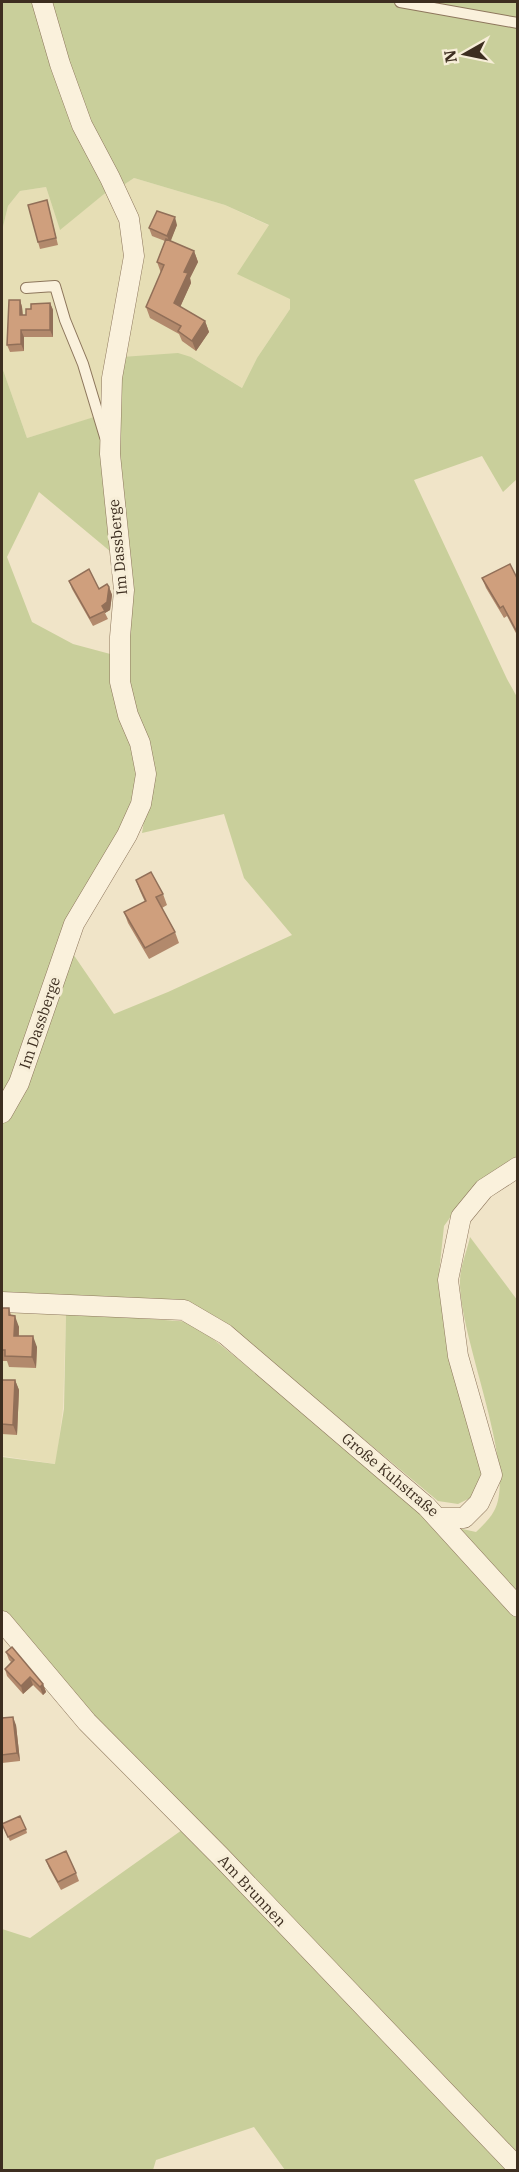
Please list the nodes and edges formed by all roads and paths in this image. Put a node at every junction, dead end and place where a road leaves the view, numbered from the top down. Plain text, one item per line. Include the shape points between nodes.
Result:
1 (42, 2) edge
2 (400, 2) edge
3 (518, 23) edge
4 (26, 288) dead end
5 (110, 454) junction
6 (2, 1113) edge
7 (518, 1167) edge
8 (2, 1302) edge
9 (438, 1518) junction
10 (518, 1607) edge
11 (2, 1622) edge
12 (514, 2156) edge

1 - 5 street, Im Dassberge via 82,125 129,219 134,256 112,378
2 - 3 lane
4 - 5 lane via 55,286
5 - 6 street, Im Dassberge via 124,590 120,682 146,774 141,804 127,835 74,924 19,1083
7 - 9 street, Große Kuhstraße via 484,1189 461,1217 448,1280 458,1356 492,1475 479,1503 464,1518
8 - 9 street, Große Kuhstraße via 184,1310 225,1334
9 - 10 street
11 - 12 street, Am Brunnen via 87,1722

